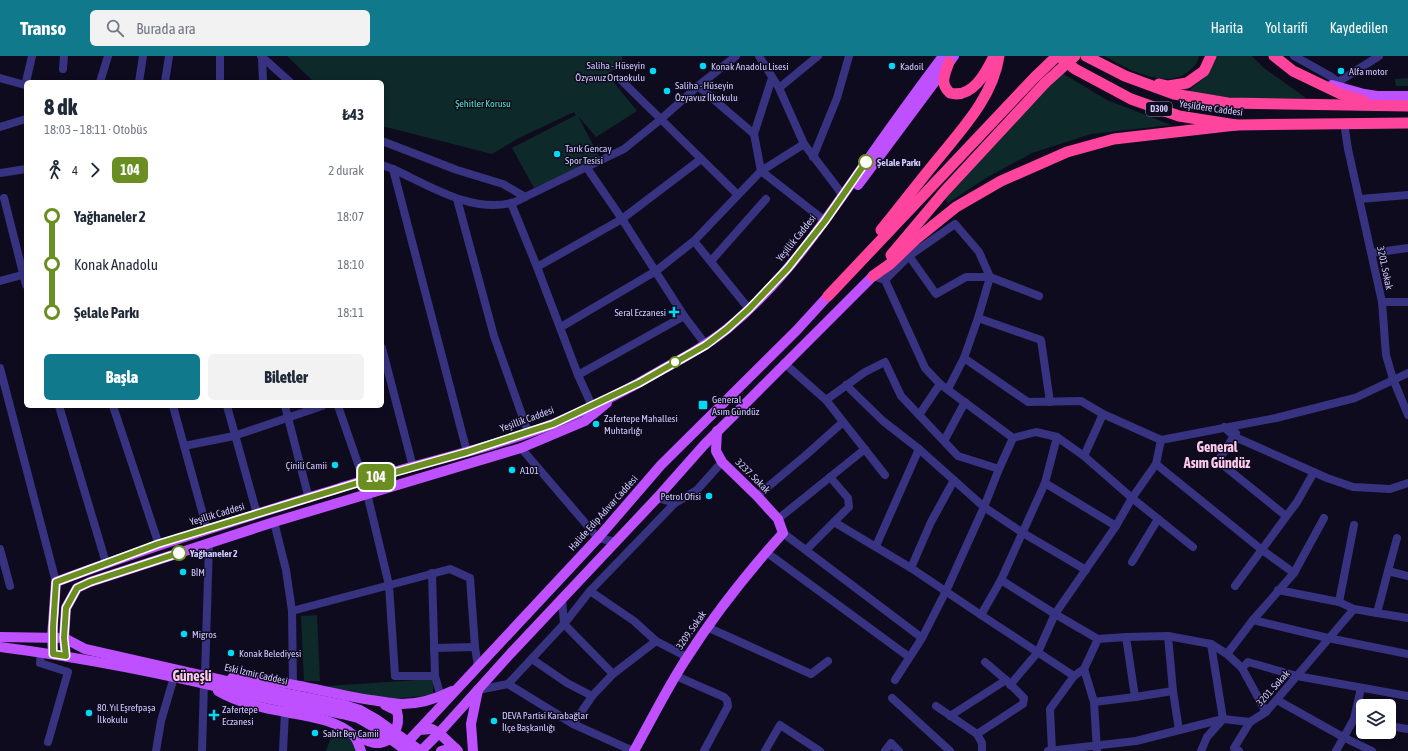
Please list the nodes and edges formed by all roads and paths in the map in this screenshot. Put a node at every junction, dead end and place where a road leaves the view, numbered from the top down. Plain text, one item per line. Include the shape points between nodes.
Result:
1 (32, 56) edge
2 (64, 56) edge
3 (108, 56) edge
4 (143, 56) edge
5 (169, 56) edge
6 (220, 56) edge
7 (736, 56) edge
8 (759, 56) edge
9 (818, 56) edge
10 (849, 56) edge
11 (994, 56) edge
12 (999, 56) edge
13 (1058, 56) edge
14 (1075, 56) edge
15 (1086, 56) edge
16 (1211, 56) edge
17 (1275, 56) edge
18 (1294, 56) edge
19 (1379, 56) edge
20 (261, 57) edge
21 (949, 58) edge
22 (63, 69) dead end
23 (1125, 76) junction
24 (0, 78) edge
25 (772, 78) junction
26 (620, 79) dead end
27 (27, 80) edge
28 (101, 80) edge
29 (139, 80) edge
30 (165, 80) edge
31 (220, 80) edge
32 (263, 80) edge
33 (288, 80) edge
34 (1335, 83) junction
35 (24, 84) edge
36 (698, 86) junction
37 (779, 88) junction
38 (1408, 96) edge
39 (1376, 105) junction
40 (1408, 106) edge
41 (24, 120) edge
42 (660, 120) junction
43 (1344, 123) junction
44 (1408, 123) edge
45 (1236, 125) junction
46 (0, 127) edge
47 (754, 134) junction
48 (384, 142) edge
49 (804, 144) junction
50 (813, 157) junction
51 (702, 159) junction
52 (384, 166) edge
53 (24, 168) edge
54 (587, 168) junction
55 (393, 169) junction
56 (761, 171) junction
57 (0, 173) edge
58 (737, 194) junction
59 (1408, 195) edge
60 (842, 197) junction
61 (4, 198) dead end
62 (457, 198) junction
63 (526, 198) junction
64 (766, 199) dead end
65 (1360, 199) junction
66 (511, 203) junction
67 (622, 219) junction
68 (825, 221) junction
69 (694, 241) junction
70 (1408, 248) edge
71 (1372, 253) junction
72 (909, 256) junction
73 (711, 261) junction
74 (538, 267) junction
75 (24, 270) edge
76 (656, 271) junction
77 (24, 274) edge
78 (873, 276) junction
79 (990, 277) junction
80 (885, 280) junction
81 (0, 281) edge
82 (828, 296) junction
83 (1039, 296) dead end
84 (1382, 302) junction
85 (1408, 302) edge
86 (749, 309) junction
87 (684, 316) junction
88 (978, 318) junction
89 (561, 327) junction
90 (706, 345) junction
91 (384, 356) edge
92 (964, 358) junction
93 (784, 364) junction
94 (0, 368) edge
95 (1408, 373) edge
96 (578, 375) junction
97 (1393, 380) junction
98 (940, 384) junction
99 (846, 385) junction
100 (948, 389) junction
101 (826, 400) junction
102 (965, 402) junction
103 (1050, 402) junction
104 (592, 406) junction
105 (60, 408) edge
106 (114, 408) edge
107 (174, 408) edge
108 (227, 408) edge
109 (286, 408) edge
110 (316, 408) edge
111 (339, 408) edge
112 (1104, 414) junction
113 (919, 415) junction
114 (1408, 415) edge
115 (288, 418) junction
116 (843, 422) junction
117 (1239, 425) junction
118 (1224, 428) junction
119 (717, 431) junction
120 (528, 432) junction
121 (234, 436) junction
122 (1234, 436) junction
123 (1057, 437) junction
124 (1013, 438) junction
125 (1161, 440) junction
126 (944, 441) junction
127 (184, 446) junction
128 (521, 448) junction
129 (865, 449) junction
130 (919, 449) junction
131 (467, 452) junction
132 (1084, 456) junction
133 (722, 462) junction
134 (1156, 464) junction
135 (413, 467) junction
136 (999, 469) junction
137 (1314, 472) junction
138 (885, 475) dead end
139 (830, 477) junction
140 (954, 480) junction
141 (364, 481) junction
142 (1045, 483) junction
143 (1408, 484) edge
144 (366, 493) junction
145 (757, 496) junction
146 (657, 498) junction
147 (1132, 498) junction
148 (309, 499) junction
149 (675, 503) junction
150 (984, 507) junction
151 (257, 514) junction
152 (1286, 516) junction
153 (1324, 518) dead end
154 (778, 519) junction
155 (1158, 519) junction
156 (274, 522) junction
157 (834, 522) junction
158 (1354, 525) dead end
159 (1116, 526) junction
160 (207, 529) junction
161 (783, 533) junction
162 (1023, 533) junction
163 (598, 538) junction
164 (1397, 538) dead end
165 (616, 542) junction
166 (158, 544) junction
167 (209, 544) junction
168 (876, 546) junction
169 (1193, 547) dead end
170 (0, 549) edge
171 (806, 550) junction
172 (1262, 550) junction
173 (766, 552) junction
174 (2, 562) edge
175 (1132, 562) dead end
176 (106, 563) junction
177 (911, 568) junction
178 (1086, 570) junction
179 (1388, 571) junction
180 (1294, 573) junction
181 (432, 574) junction
182 (1408, 576) edge
183 (1001, 580) junction
184 (56, 582) junction
185 (389, 585) junction
186 (10, 586) dead end
187 (1235, 586) dead end
188 (946, 590) junction
189 (1278, 590) junction
190 (590, 591) junction
191 (562, 599) junction
192 (1339, 602) junction
193 (1354, 609) junction
194 (292, 611) junction
195 (1377, 613) junction
196 (1055, 614) junction
197 (981, 615) junction
198 (1408, 618) edge
199 (1253, 620) junction
200 (564, 624) junction
201 (707, 627) junction
202 (1168, 636) junction
203 (0, 637) edge
204 (52, 637) junction
205 (1126, 637) junction
206 (64, 638) junction
207 (922, 638) junction
208 (1328, 638) junction
209 (1098, 639) junction
210 (656, 641) junction
211 (1211, 644) junction
212 (0, 647) edge
213 (475, 647) junction
214 (434, 648) junction
215 (41, 652) junction
216 (1038, 652) junction
217 (53, 654) junction
218 (1227, 654) junction
219 (1408, 654) edge
220 (66, 656) junction
221 (687, 657) junction
222 (909, 657) junction
223 (532, 659) junction
224 (828, 661) dead end
225 (985, 662) dead end
226 (478, 667) junction
227 (1242, 668) junction
228 (1084, 669) junction
229 (613, 674) junction
230 (435, 676) junction
231 (676, 676) junction
232 (1074, 676) junction
233 (1298, 676) junction
234 (174, 677) junction
235 (216, 678) junction
236 (205, 679) junction
237 (895, 680) dead end
238 (1008, 682) junction
239 (508, 684) junction
240 (293, 685) junction
241 (459, 687) junction
242 (1362, 688) junction
243 (478, 690) junction
244 (1173, 691) junction
245 (257, 692) junction
246 (592, 696) junction
247 (1408, 696) edge
248 (441, 697) junction
249 (1135, 697) junction
250 (892, 698) dead end
251 (375, 700) junction
252 (1277, 700) junction
253 (1094, 702) junction
254 (936, 706) dead end
255 (285, 712) junction
256 (1266, 712) junction
257 (950, 716) junction
258 (1223, 719) junction
259 (1354, 719) joint
260 (1250, 722) junction
261 (573, 724) junction
262 (1396, 727) edge
263 (1408, 729) edge
264 (419, 730) junction
265 (1180, 730) junction
266 (439, 733) junction
267 (976, 734) junction
268 (354, 736) junction
269 (1343, 737) junction
270 (48, 742) dead end
271 (1097, 748) edge
272 (457, 750) edge
273 (156, 751) edge
274 (202, 751) edge
275 (283, 751) edge
276 (361, 751) edge
277 (400, 751) edge
278 (406, 751) edge
279 (421, 751) edge
280 (442, 751) edge
281 (473, 751) edge
282 (634, 751) edge
283 (704, 751) edge
284 (764, 751) edge
285 (820, 751) edge
286 (885, 751) edge
287 (899, 751) edge
288 (950, 751) edge
289 (982, 751) edge
290 (1051, 751) edge
291 (1201, 751) edge
292 (1239, 751) edge
293 (1336, 751) edge
294 (1372, 751) edge

1 - 27 street
2 - 22 street
3 - 28 street
4 - 29 street
5 - 30 street
6 - 31 street
7 - 36 street
8 - 25 street
9 - 37 street
10 - 50 street via 837,98
11 - 21 highway via 981,79 962,94 950,94 944,86
12 - 82 highway via 992,82 965,125
13 - 45 highway, Yeşildere Caddesi / D300 via 1075,69 1131,99 1179,116
13 - 82 highway via 1035,77
14 - 78 highway, bridge via 1045,83 944,192
15 - 23 highway, Yeşildere Caddesi
16 - 23 highway via 1204,71 1187,83 1168,86
17 - 34 highway
17 - 39 highway via 1292,71 1341,94
18 - 34 street via 1330,76
19 - 34 street
20 - 32 street
20 - 33 street
21 - 60 main road, Yeşillik Caddesi via 918,88
21 - 128 main road, Yeşillik Caddesi via 825,230 791,271 750,312 716,342 665,375 608,402 585,421
23 - 39 highway, Yeşildere Caddesi via 1174,94 1228,103
24 - 35 street
25 - 37 street
25 - 47 street
26 - 42 street
34 - 38 main road via 1364,94
36 - 42 street
36 - 47 street
37 - 49 street
39 - 40 highway
41 - 46 street
42 - 51 street
42 - 54 street via 624,149
43 - 44 highway, Yeşildere Caddesi / D300
43 - 45 highway, Yeşildere Caddesi / D300
43 - 65 street, 3201. Sokak
45 - 78 highway via 1114,139 1067,152 1001,181 956,207
47 - 56 street
48 - 63 street via 457,170 503,184
49 - 50 street
49 - 56 street
50 - 60 street
51 - 58 street
51 - 67 street
52 - 55 street
53 - 57 street
54 - 63 street
54 - 67 street
55 - 62 street
55 - 131 street
56 - 58 street
56 - 68 street
58 - 69 street
59 - 65 street
60 - 68 main road, Yeşillik Caddesi
61 - 75 street
62 - 66 street via 485,205
62 - 120 street via 494,336
63 - 66 street
64 - 73 street
65 - 71 street, 3201. Sokak
66 - 74 street
67 - 74 street
67 - 76 street
68 - 86 main road, Yeşillik Caddesi via 788,268
69 - 73 street
69 - 76 street
70 - 71 street
71 - 84 street, 3201. Sokak
72 - 79 street via 936,294 966,277
72 - 79 street via 955,224 979,252
72 - 80 street
73 - 86 street
74 - 89 street
76 - 87 street
76 - 89 street
77 - 81 street
78 - 80 street
78 - 93 main road
79 - 83 street
79 - 88 street
80 - 98 street via 925,368
82 - 163 main road, Halide Edip Adıvar Caddesi via 661,465
84 - 85 street
84 - 97 street, 3201. Sokak via 1386,355
86 - 90 main road, Yeşillik Caddesi
87 - 90 street
87 - 96 street
88 - 92 street
88 - 103 street via 1041,340
89 - 96 street
90 - 104 main road, Yeşillik Caddesi
91 - 135 street
92 - 100 street
92 - 103 street via 1028,402
93 - 101 street
93 - 119 main road
94 - 184 street
95 - 97 street
96 - 104 street
97 - 114 street, 3201. Sokak
97 - 117 street via 1355,398
98 - 100 street
98 - 113 street
99 - 101 street
99 - 113 street via 885,362 901,396
99 - 130 street via 883,421
100 - 102 street
101 - 116 street
102 - 124 street
102 - 126 street
103 - 112 street via 1081,401
104 - 120 main road, Yeşillik Caddesi
105 - 176 street
106 - 166 street
107 - 127 street
108 - 121 street
109 - 115 street
110 - 115 street
111 - 141 street
112 - 125 street
112 - 132 street
113 - 126 street
115 - 121 street
115 - 148 street
116 - 129 street
116 - 145 street
117 - 118 street
117 - 122 street
118 - 122 street
118 - 125 street
119 - 133 main road, 3237. Sokak via 716,451
119 - 146 main road
120 - 128 main road via 522,440
120 - 131 main road, Yeşillik Caddesi
121 - 127 street
121 - 151 street
122 - 137 street
122 - 152 street via 1218,461
123 - 124 street via 1036,432
123 - 132 street
123 - 142 street
124 - 136 street
125 - 134 street
126 - 136 street via 958,456
127 - 160 street
128 - 144 main road, Yeşillik Caddesi
128 - 163 street
129 - 138 street
129 - 139 street
130 - 140 street
130 - 168 street
131 - 135 main road, Yeşillik Caddesi
132 - 147 street
133 - 145 main road, 3237. Sokak
133 - 149 street via 696,490
134 - 147 street
134 - 172 street
135 - 141 main road, Yeşillik Caddesi
136 - 150 street
137 - 143 street via 1353,487 1390,489
137 - 152 street
139 - 154 street
139 - 157 street via 848,498 849,503 849,507
140 - 150 street
140 - 177 street via 931,522
141 - 144 street
141 - 148 main road, Yeşillik Caddesi
142 - 159 street
142 - 162 street
144 - 156 main road, Yeşillik Caddesi
144 - 185 street
145 - 154 main road, 3237. Sokak
146 - 149 street
146 - 165 main road
147 - 155 street
147 - 159 street
148 - 151 main road, Yeşillik Caddesi
149 - 190 street
150 - 162 street
150 - 188 street
151 - 160 main road, Yeşillik Caddesi
152 - 172 street
153 - 180 street
154 - 161 main road, 3237. Sokak
155 - 169 street
155 - 175 street
156 - 167 main road, Yeşillik Caddesi
156 - 194 street via 286,570
157 - 168 street
157 - 171 street
158 - 192 street
159 - 178 street
160 - 166 main road, Yeşillik Caddesi
161 - 171 street
161 - 173 main road, 3209. Sokak
162 - 178 street
162 - 183 street
163 - 165 street
163 - 226 main road, Halide Edip Adıvar Caddesi
164 - 179 street
165 - 191 main road
166 - 176 main road, Yeşillik Caddesi
167 - 206 main road, Yeşillik Caddesi via 77,588 66,608
167 - 236 street
168 - 177 street
170 - 174 street
171 - 207 street
172 - 180 street
172 - 187 street
173 - 201 main road, 3209. Sokak
173 - 222 street
174 - 186 street
176 - 184 main road, Yeşillik Caddesi
177 - 188 street
178 - 196 street
179 - 182 street
179 - 195 street
180 - 189 street
181 - 185 street
181 - 213 street via 450,569 470,578
181 - 214 street
183 - 196 street
183 - 197 street
184 - 204 main road
185 - 194 street
185 - 230 street via 395,676
188 - 197 street
188 - 207 street
189 - 192 street
189 - 199 street
190 - 200 street
190 - 210 street via 634,621
191 - 200 street
191 - 243 main road
192 - 193 street
193 - 195 street
193 - 208 street, 3201. Sokak
194 - 240 street
195 - 198 street
196 - 209 street
196 - 216 street
197 - 216 street
199 - 208 street
199 - 218 street
200 - 223 street
200 - 229 street
201 - 221 main road, 3209. Sokak
201 - 224 street via 811,674
202 - 205 street
202 - 211 street
202 - 244 street
203 - 204 main road, Eski İzmir Caddesi
204 - 206 main road, Eski İzmir Caddesi
204 - 217 main road
205 - 209 street
205 - 249 street
206 - 220 main road, Yeşillik Caddesi
206 - 236 main road, Eski İzmir Caddesi via 85,649
207 - 222 street
208 - 219 street
208 - 233 street, 3201. Sokak
209 - 228 street
210 - 221 street
210 - 229 street
211 - 218 street
211 - 258 street
212 - 215 main road, Eski İzmir Caddesi
213 - 214 street
213 - 226 street
214 - 230 street
215 - 217 main road, Eski İzmir Caddesi
215 - 270 street via 40,663 68,672
216 - 232 street
216 - 238 street
217 - 220 main road, Eski İzmir Caddesi
218 - 227 street
220 - 234 main road, Eski İzmir Caddesi
221 - 231 main road, 3209. Sokak
222 - 237 street
223 - 239 street
223 - 246 street via 567,683
225 - 238 street
226 - 241 main road, Halide Edip Adıvar Caddesi
227 - 233 street via 1248,662
227 - 256 street
228 - 232 street
228 - 253 street
229 - 246 street
230 - 248 street
231 - 282 main road, 3209. Sokak
231 - 283 street via 727,700 728,706
232 - 290 street via 1050,709
233 - 242 street
233 - 252 street, 3201. Sokak
234 - 236 main road, Eski İzmir Caddesi
234 - 273 street via 161,721
235 - 236 main road, Eski İzmir Caddesi
235 - 240 main road via 253,678
235 - 245 main road, Eski İzmir Caddesi
236 - 245 main road, Eski İzmir Caddesi
236 - 255 main road via 222,693 243,702
236 - 274 street
238 - 257 street
238 - 267 street via 1024,698 1023,704
239 - 243 street
239 - 261 street
240 - 251 main road
241 - 248 main road
241 - 264 main road, Halide Edip Adıvar Caddesi
242 - 247 street
242 - 259 street
243 - 266 main road
243 - 281 main road via 471,724
244 - 249 street
244 - 265 street
245 - 278 main road, Eski İzmir Caddesi, bridge via 358,718
245 - 279 main road, Eski İzmir Caddesi, bridge via 344,705 360,710
246 - 261 street
248 - 251 main road via 419,703 401,704
249 - 253 street
250 - 288 street
251 - 268 main road via 397,711 397,729 382,742 374,743
252 - 256 street, 3201. Sokak
252 - 269 street
253 - 271 street
254 - 257 street
255 - 268 main road via 339,725
255 - 275 street
256 - 260 street, 3201. Sokak
257 - 267 street
258 - 260 street
258 - 265 street
258 - 291 street via 1207,737
259 - 269 street
260 - 292 street via 1234,748
261 - 282 street
262 - 263 street
264 - 266 main road via 432,729
264 - 277 main road, Halide Edip Adıvar Caddesi
265 - 271 street
266 - 272 main road
266 - 279 main road
267 - 289 street via 982,743
268 - 276 main road
269 - 293 street
269 - 294 street
271 - 290 street
272 - 280 main road
284 - 285 street via 780,725
286 - 287 street via 891,743

